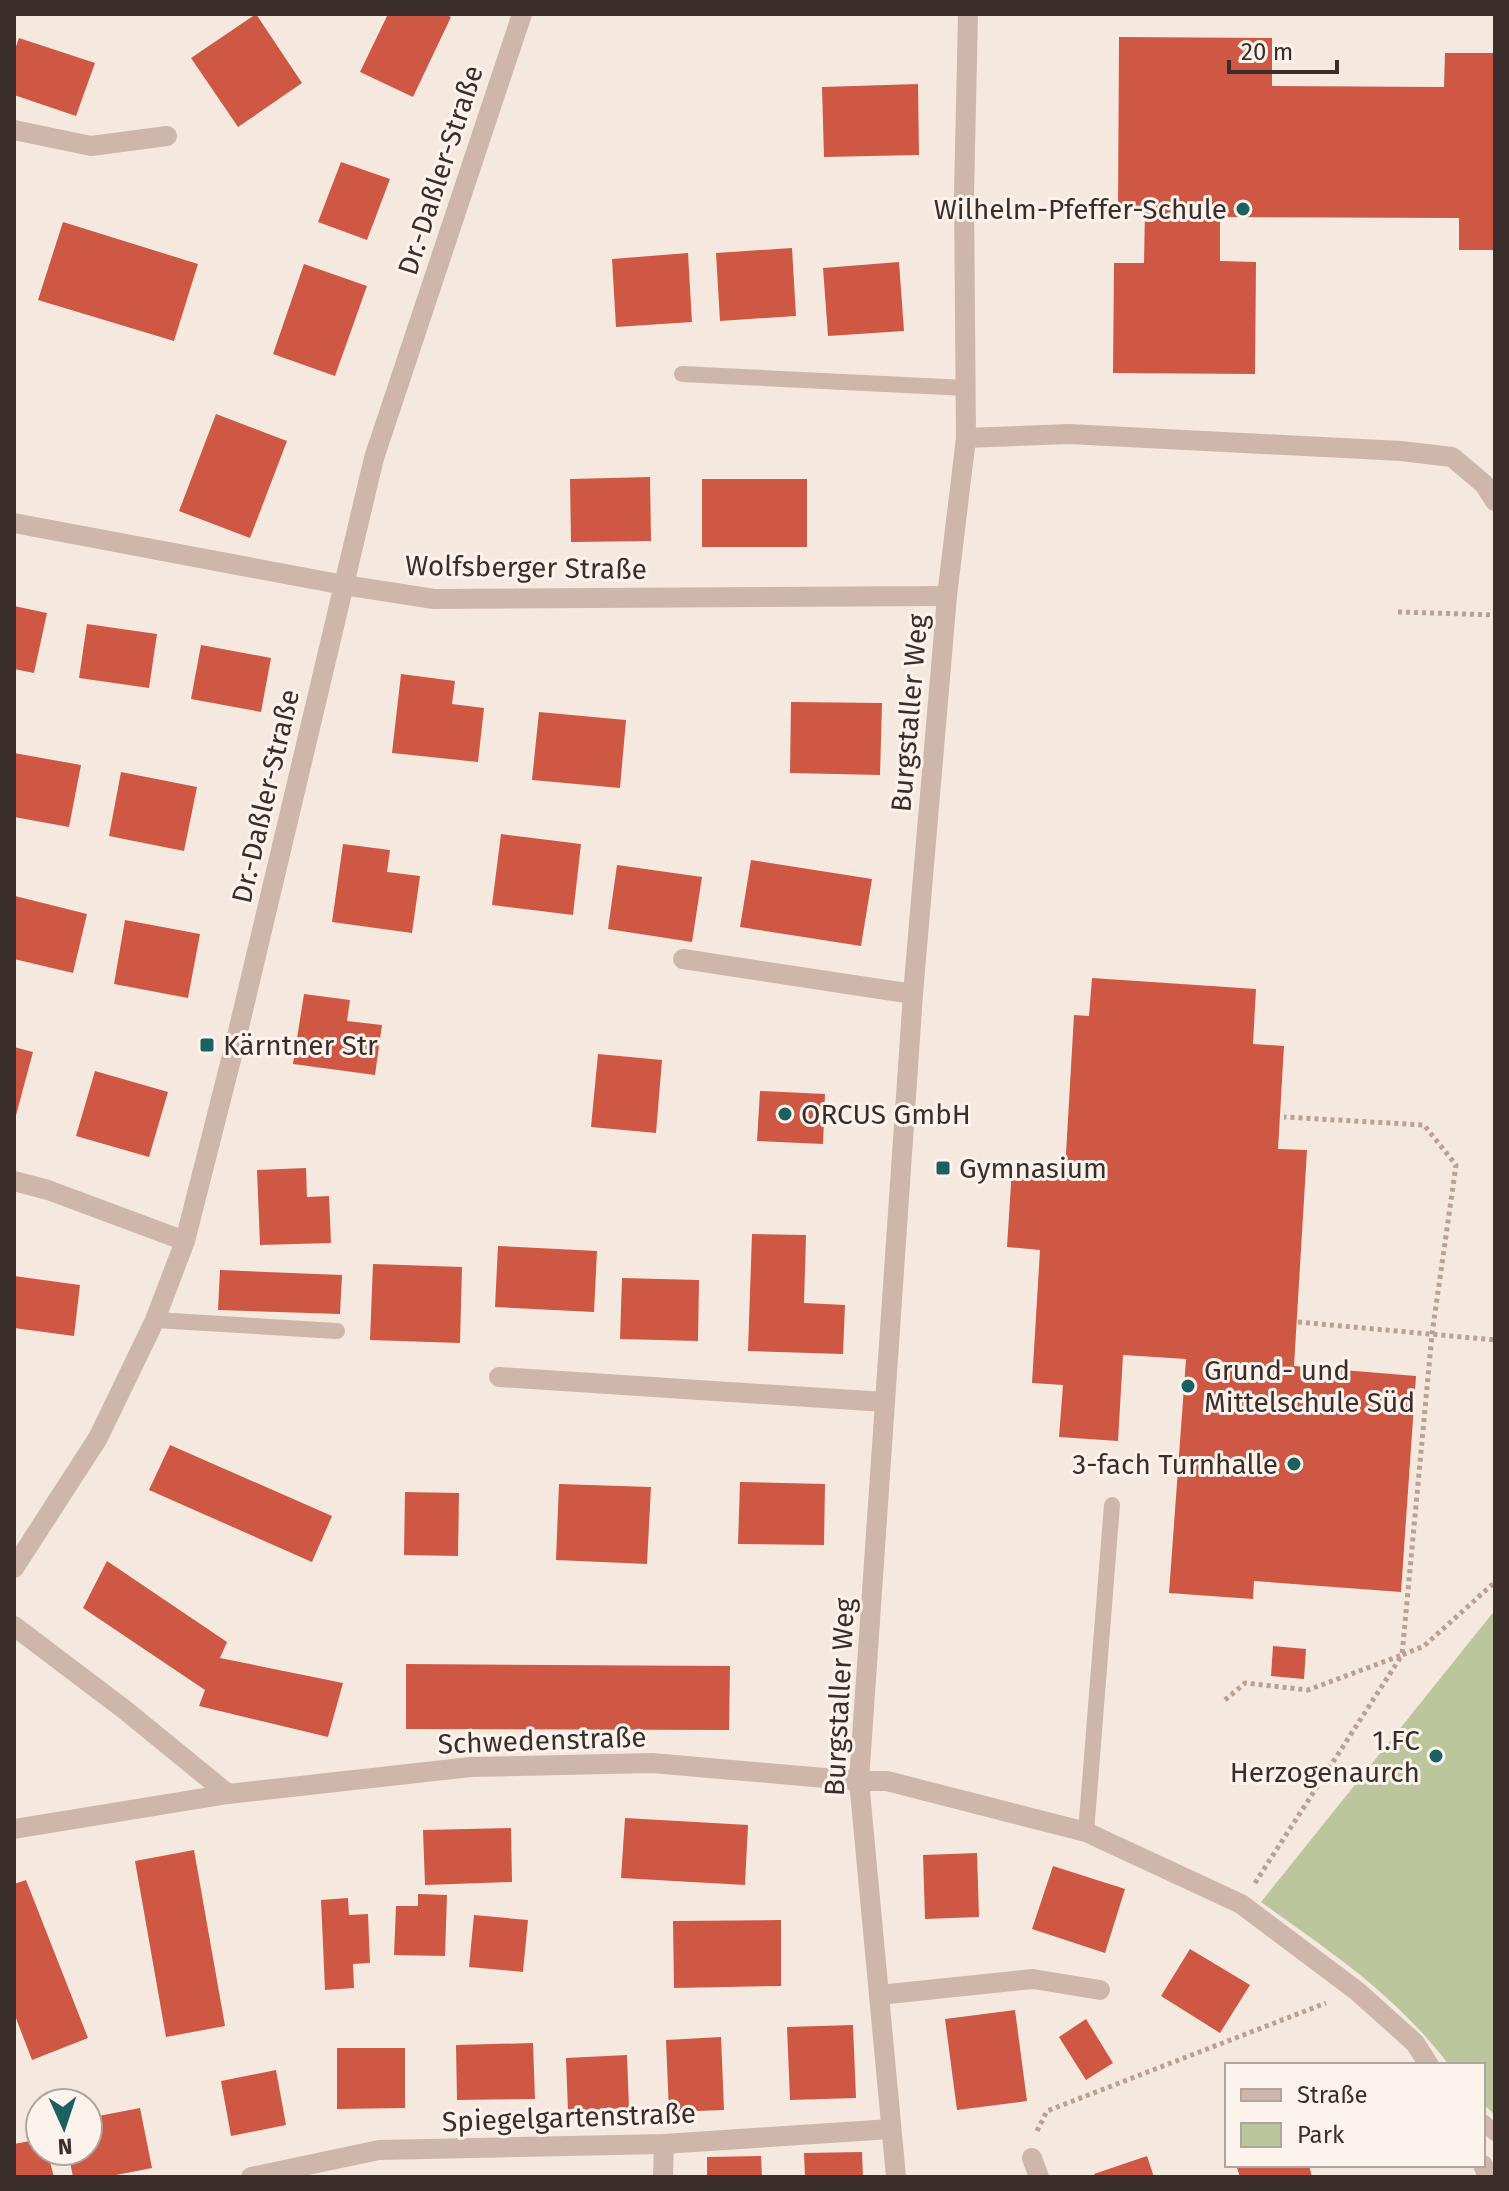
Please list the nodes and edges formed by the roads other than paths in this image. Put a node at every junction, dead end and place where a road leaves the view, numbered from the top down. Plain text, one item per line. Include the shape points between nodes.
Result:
1 (522, 14) edge
2 (968, 14) edge
3 (14, 130) edge
4 (167, 136) dead end
5 (682, 374) dead end
6 (966, 388) junction
7 (966, 438) junction
8 (1495, 501) edge
9 (14, 523) edge
10 (344, 585) junction
11 (947, 596) junction
12 (683, 959) dead end
13 (913, 994) junction
14 (14, 1181) edge
15 (185, 1241) junction
16 (155, 1320) junction
17 (337, 1331) dead end
18 (499, 1377) dead end
19 (885, 1402) junction
20 (1112, 1505) dead end
21 (14, 1568) edge
22 (14, 1626) edge
23 (859, 1781) junction
24 (228, 1794) junction
25 (14, 1829) edge
26 (1086, 1832) junction
27 (1100, 1990) dead end
28 (879, 1995) junction
29 (1428, 2063) edge
30 (891, 2129) junction
31 (664, 2144) junction
32 (251, 2177) edge
33 (663, 2177) edge
34 (896, 2177) edge

1 - 10 street, Dr.-Daßler-Straße via 374,458
2 - 6 street, Burgstaller Weg
3 - 4 street via 91,146
5 - 6 lane
6 - 7 street, Burgstaller Weg
7 - 8 street via 1069,434 1452,457 1484,484
7 - 11 street, Burgstaller Weg
9 - 10 street, Wolfsberger Straße
10 - 11 street, Wolfsberger Straße via 434,599
10 - 15 street, Dr.-Daßler-Straße
11 - 13 street, Burgstaller Weg
12 - 13 street
13 - 19 street, Burgstaller Weg
14 - 15 street
15 - 16 street, Dr.-Daßler-Straße
16 - 17 lane
16 - 21 street, Dr.-Daßler-Straße via 98,1438
18 - 19 street
19 - 23 street, Burgstaller Weg
20 - 26 lane
22 - 24 street
23 - 24 street, Schwedenstraße via 652,1763 471,1767
23 - 26 street, Schwedenstraße via 887,1781
23 - 28 street, Burgstaller Weg
24 - 25 street, Schwedenstraße
26 - 29 street, Schwedenstraße via 1241,1904 1357,1991 1415,2043
27 - 28 street via 1033,1979
28 - 30 street, Burgstaller Weg
30 - 31 street, Spiegelgartenstraße
30 - 34 street, Burgstaller Weg
31 - 32 street, Spiegelgartenstraße via 379,2150
31 - 33 street

